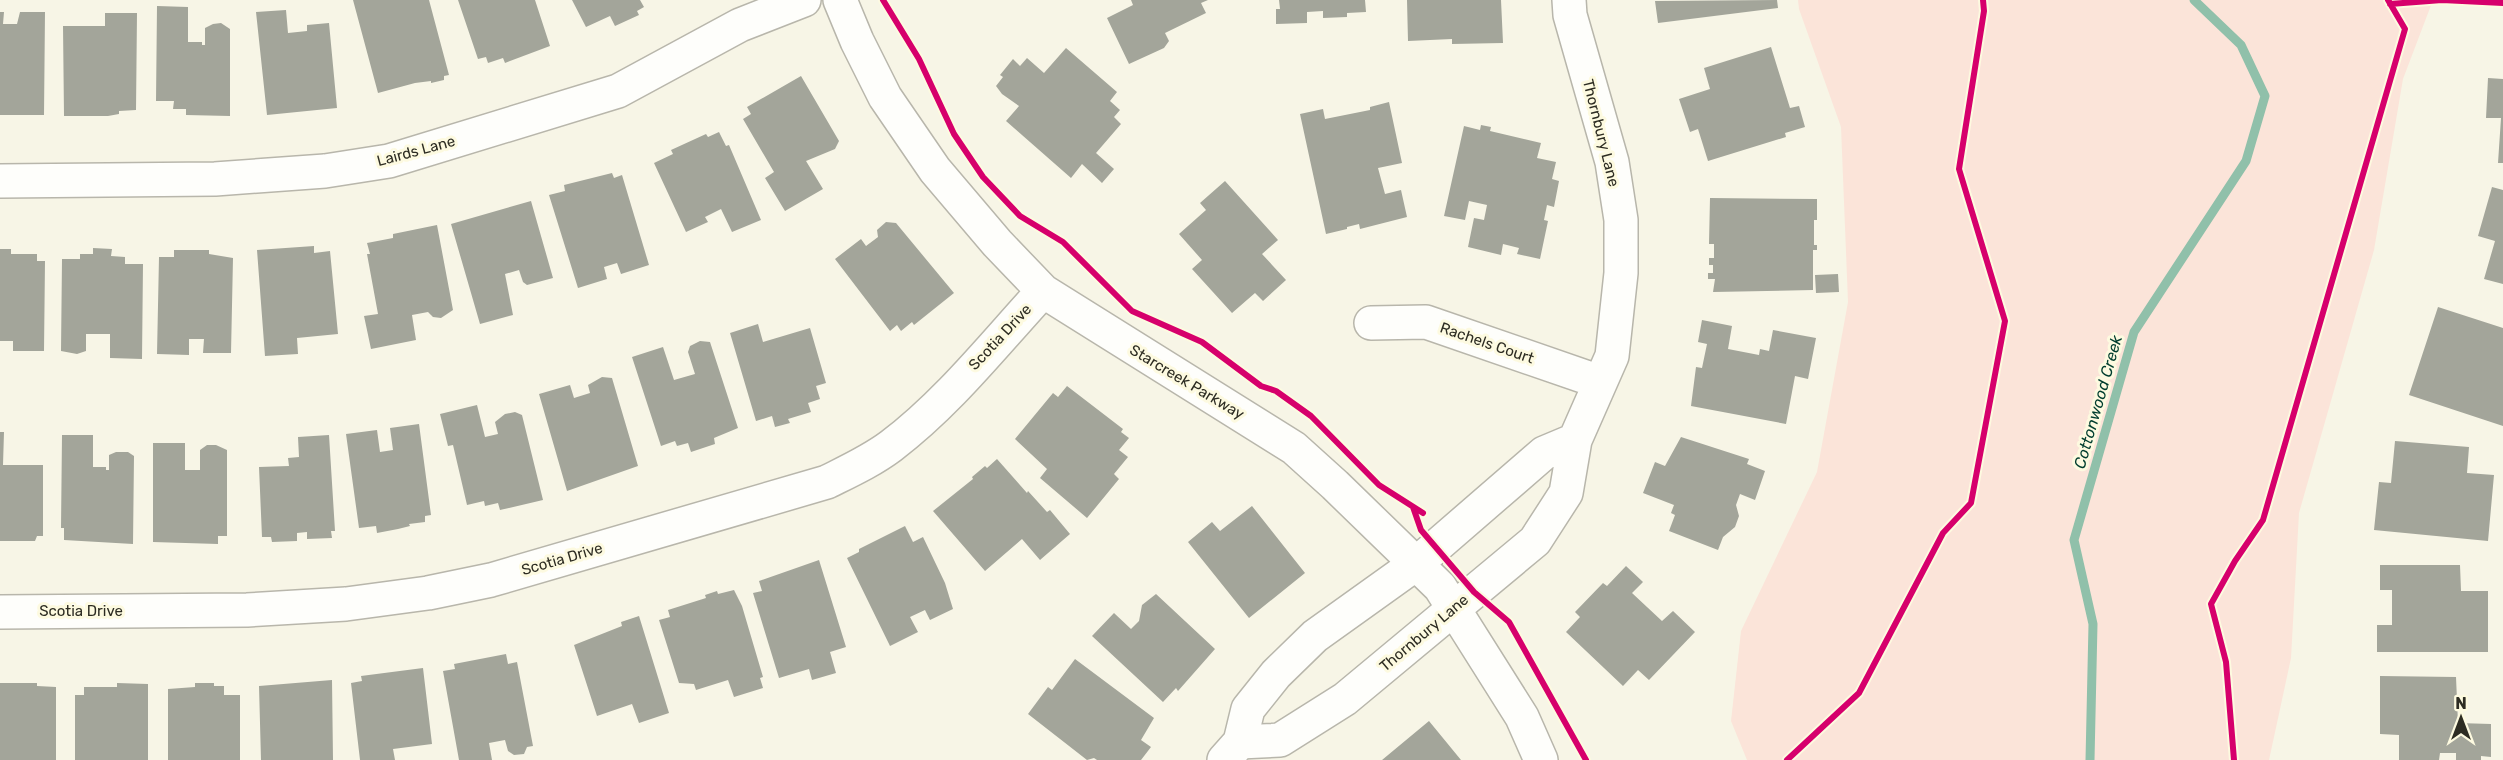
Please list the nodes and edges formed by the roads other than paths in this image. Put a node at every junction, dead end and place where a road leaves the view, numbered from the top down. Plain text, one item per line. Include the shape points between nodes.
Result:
1 (804, 0) edge
2 (840, 0) edge
3 (1569, 0) edge
4 (0, 181) edge
5 (1043, 291) junction
6 (1371, 323) dead end
7 (1600, 382) junction
8 (1575, 440) junction
9 (1417, 563) junction
10 (1453, 610) junction
11 (0, 612) edge
12 (1232, 751) edge
13 (1541, 760) edge

1 - 4 street, Lairds Lane via 740,25 618,91 389,161 325,171 215,178
2 - 5 street, Starcreek Parkway via 885,97 935,170
3 - 7 street, Thornbury Lane via 1612,162 1621,220 1621,273 1612,356
5 - 9 street, Starcreek Parkway via 1294,448
5 - 11 street, Scotia Drive via 909,431 866,463 827,482 491,580 428,593 346,604 247,610
6 - 7 street, Rachels Court via 1426,322
7 - 8 street, Thornbury Lane
8 - 9 street, Thornbury Lane via 1544,453
8 - 10 street, Thornbury Lane via 1566,493 1554,516 1535,541
9 - 10 street, Starcreek Parkway via 1440,587
9 - 12 street, Thornbury Lane via 1314,636 1276,674 1248,709
10 - 12 street, Thornbury Lane via 1345,699 1309,722 1280,740
10 - 13 street, Starcreek Parkway via 1522,717

